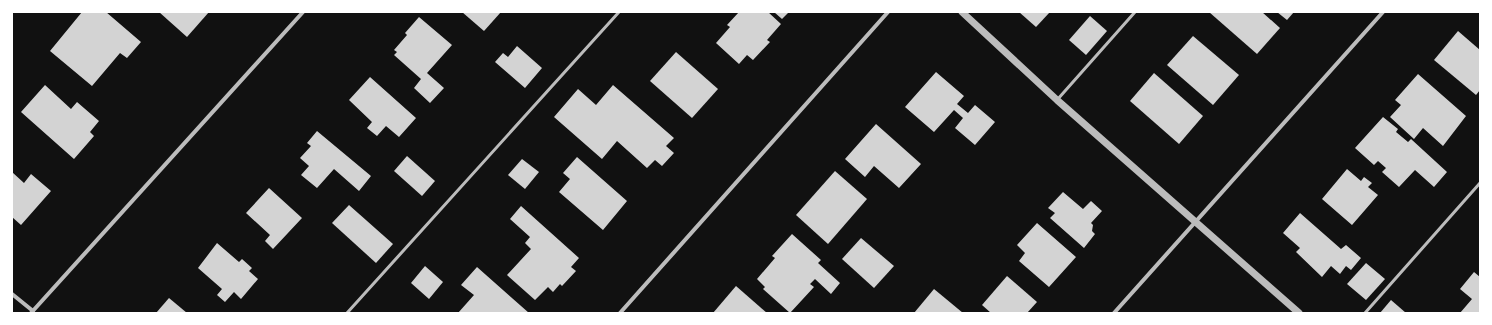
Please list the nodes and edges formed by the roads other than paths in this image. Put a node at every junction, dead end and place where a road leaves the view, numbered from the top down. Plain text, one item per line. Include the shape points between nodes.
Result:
1 (303, 12) edge
2 (619, 12) edge
3 (888, 12) edge
4 (962, 12) edge
5 (1135, 12) edge
6 (1383, 12) edge
7 (1057, 100) junction
8 (1480, 183) edge
9 (1195, 222) junction
10 (12, 294) edge
11 (33, 312) edge
12 (347, 313) edge
13 (620, 313) edge
14 (1114, 313) edge
15 (1299, 313) edge
16 (1365, 313) edge

1 - 11 street
2 - 12 lane
3 - 13 street
4 - 7 street
5 - 7 lane
6 - 9 street
7 - 9 street
8 - 16 lane
9 - 14 street
9 - 15 street
10 - 11 street

